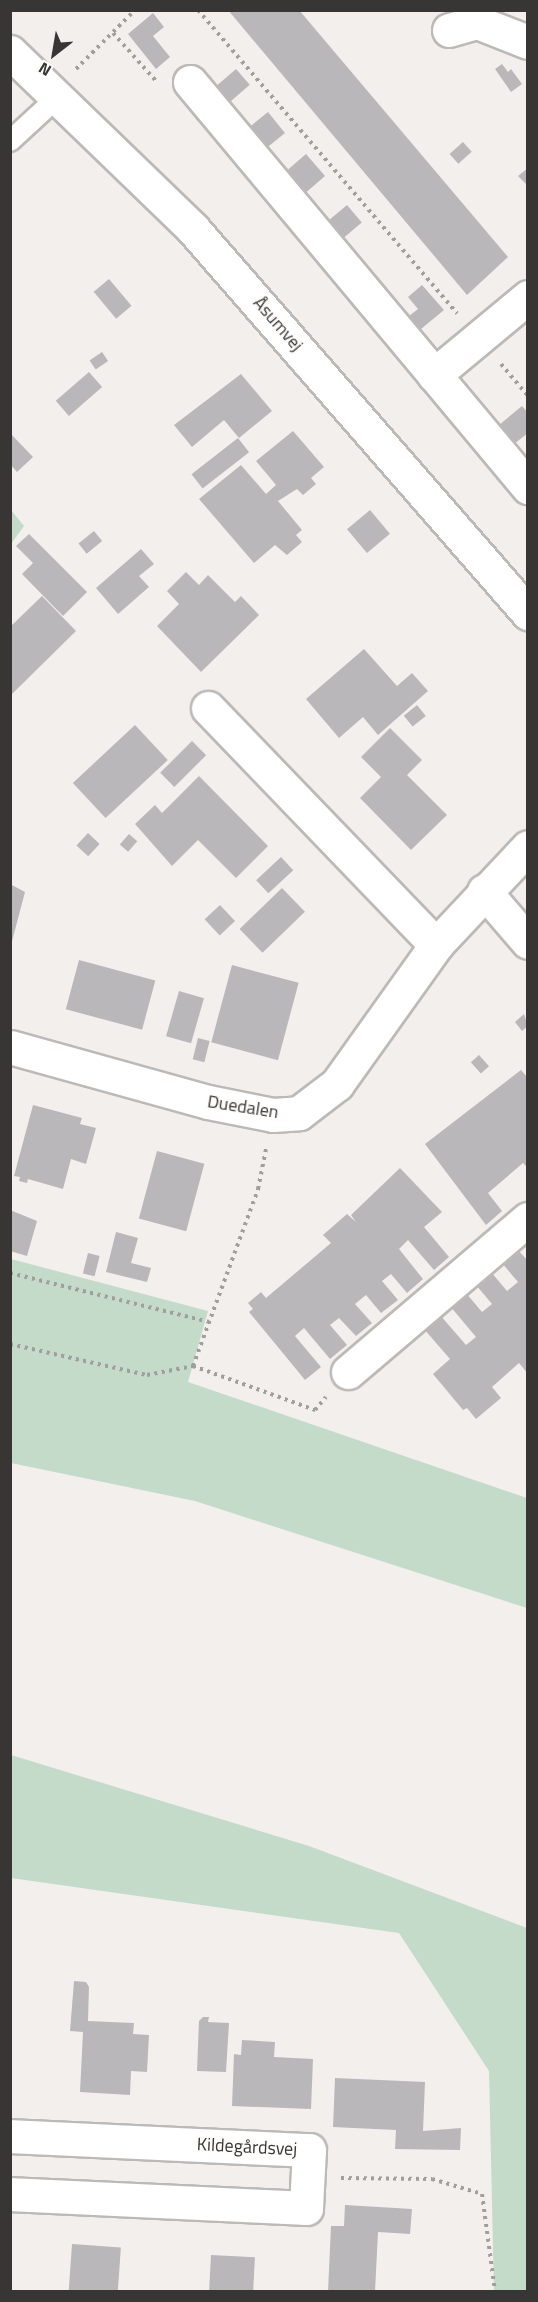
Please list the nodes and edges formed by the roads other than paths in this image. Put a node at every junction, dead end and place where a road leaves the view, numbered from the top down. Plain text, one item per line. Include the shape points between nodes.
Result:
1 (448, 30) dead end
2 (528, 42) edge
3 (10, 52) edge
4 (190, 82) road end
5 (59, 96) junction
6 (10, 141) edge
7 (528, 297) edge
8 (434, 375) junction
9 (528, 487) edge
10 (528, 613) edge
11 (207, 708) dead end
12 (528, 847) edge
13 (484, 891) junction
14 (528, 942) edge
15 (436, 945) junction
16 (10, 1047) edge
17 (528, 1219) edge
18 (348, 1371) road end
19 (10, 2136) edge
20 (10, 2194) edge

1 - 2 street via 477,22
3 - 5 street, Åsumvej
4 - 8 street
5 - 6 lane
5 - 10 street, Åsumvej via 193,229
7 - 8 street
8 - 9 street
11 - 15 street
12 - 13 street, Duedalen
13 - 14 street
13 - 15 street, Duedalen
15 - 16 street, Duedalen via 337,1084 299,1113 273,1116 208,1102
17 - 18 street
19 - 20 street, Kildegårdsvej via 309,2150 306,2208

